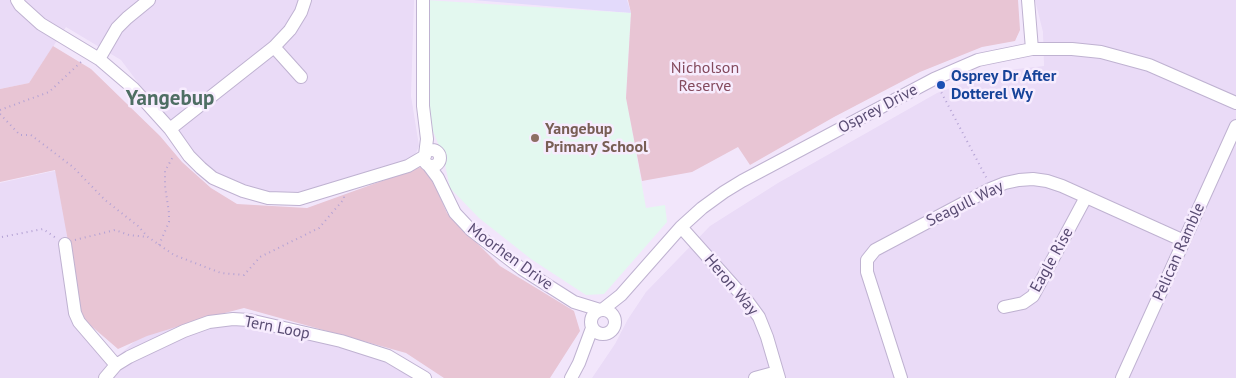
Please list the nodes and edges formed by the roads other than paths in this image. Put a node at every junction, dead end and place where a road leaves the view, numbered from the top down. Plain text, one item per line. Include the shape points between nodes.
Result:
1 (17, 0) edge
2 (149, 0) edge
3 (304, 0) edge
4 (423, 0) edge
5 (1028, 0) edge
6 (274, 46) junction
7 (1032, 49) junction
8 (94, 57) junction
9 (301, 77) dead end
10 (1236, 103) edge
11 (1236, 126) edge
12 (170, 129) junction
13 (430, 159) junction
14 (1086, 197) junction
15 (681, 227) junction
16 (1184, 241) junction
17 (65, 244) road end
18 (621, 295) junction
19 (574, 302) junction
20 (1004, 308) dead end
21 (601, 310) junction
22 (614, 318) junction
23 (591, 325) junction
24 (605, 334) junction
25 (584, 352) junction
26 (116, 365) junction
27 (778, 375) edge
28 (105, 378) edge
29 (425, 378) edge
30 (571, 378) edge
31 (755, 378) edge
32 (901, 378) edge
33 (1122, 378) edge

1 - 8 street via 41,24
2 - 8 street via 127,18
3 - 6 street via 290,30
4 - 13 street, Moorhen Drive via 423,106
5 - 7 street
6 - 9 street
6 - 12 street
7 - 10 street, Osprey Drive via 1078,49 1126,58 1172,74
7 - 15 street, Osprey Drive via 978,60 934,79 742,181 702,208
8 - 12 street via 133,88
11 - 16 street, Pelican Ramble
12 - 13 street via 180,145 213,178 257,195 275,198 298,199
13 - 19 street, Moorhen Drive via 450,204 462,222 522,269
14 - 16 street, Seagull Way
14 - 20 street, Eagle Rise via 1034,296
14 - 32 street, Seagull Way via 1047,181 1032,179 1005,183 875,250 867,260 867,272
15 - 18 street, Osprey Drive
15 - 27 street, Heron Way via 759,317
16 - 33 street, Pelican Ramble
17 - 26 street via 75,313 85,331
18 - 21 street, Osprey Drive
18 - 22 street, Osprey Drive
19 - 21 street, Moorhen Drive
19 - 23 street, Moorhen Drive
21 - 22 street via 610,312
21 - 23 street via 593,315
22 - 24 street via 613,328
23 - 24 street via 597,333
23 - 25 street
24 - 25 street
25 - 30 street
26 - 28 street, Tern Loop
26 - 29 street, Tern Loop via 198,325 233,319 350,344 388,356
27 - 31 street

